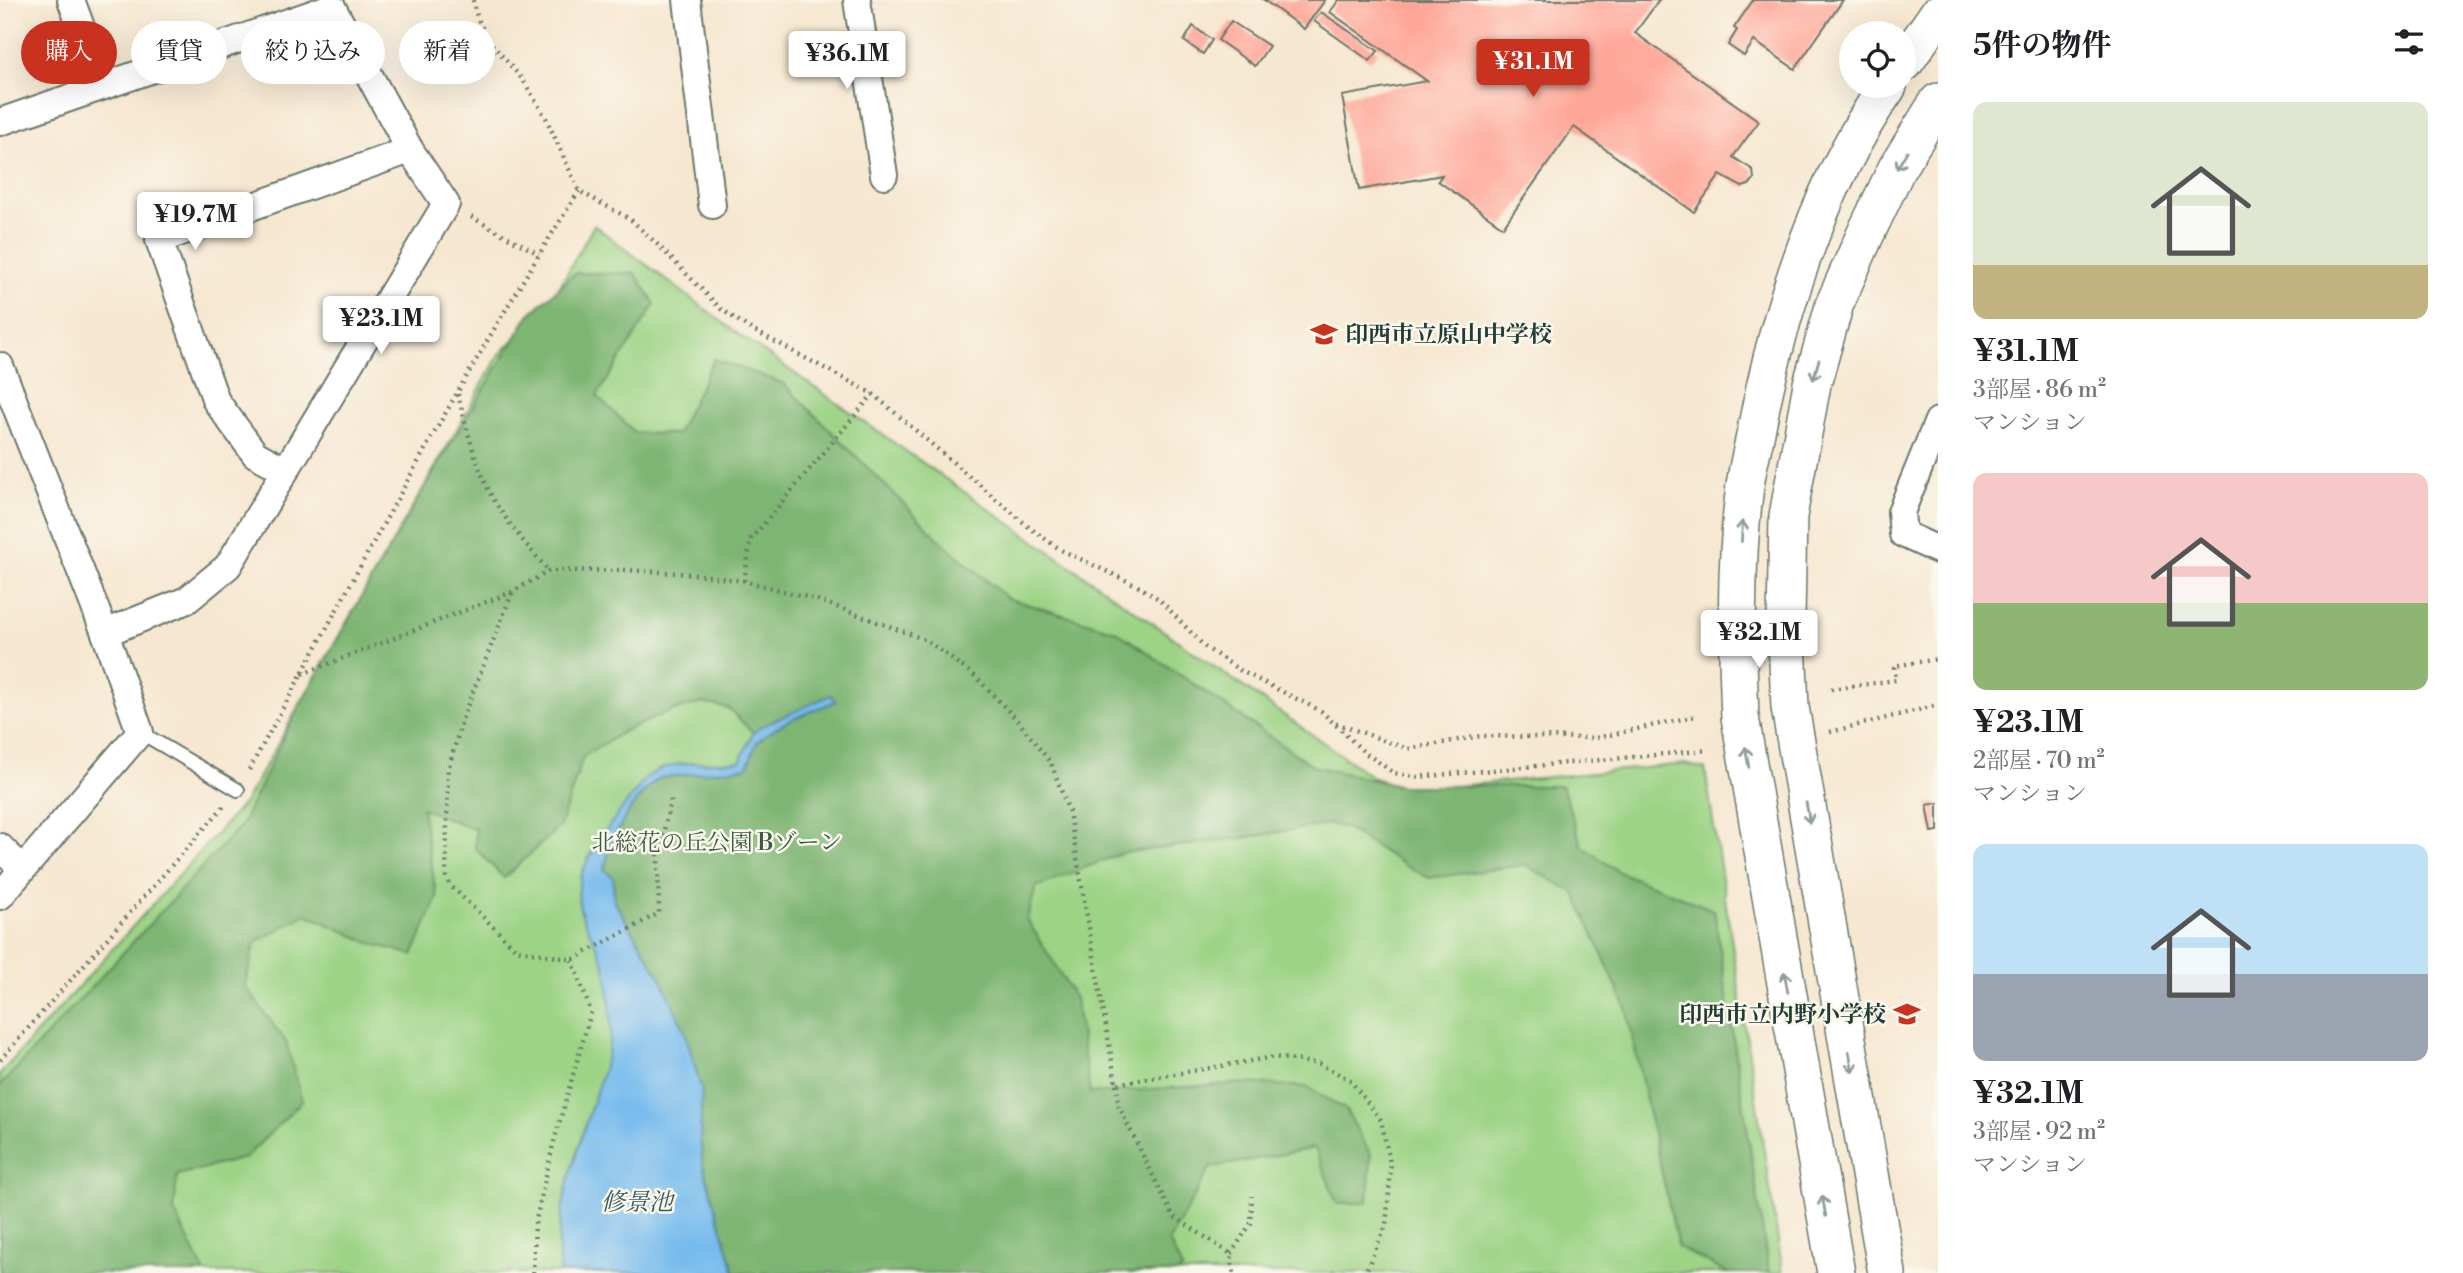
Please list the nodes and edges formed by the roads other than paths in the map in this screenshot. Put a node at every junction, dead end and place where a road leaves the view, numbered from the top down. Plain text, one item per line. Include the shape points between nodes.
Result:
1 (71, 0) edge
2 (687, 0) edge
3 (857, 0) edge
4 (1938, 14) edge
5 (1916, 46) edge
6 (103, 86) junction
7 (1880, 98) edge
8 (1935, 112) edge
9 (0, 122) edge
10 (410, 150) junction
11 (884, 175) dead end
12 (712, 205) dead end
13 (0, 366) edge
14 (5, 394) edge
15 (1938, 421) edge
16 (285, 470) junction
17 (1938, 550) edge
18 (105, 634) junction
19 (141, 732) junction
20 (238, 790) road end
21 (0, 847) edge
22 (22, 869) junction
23 (0, 896) edge
24 (1836, 1273) edge
25 (1887, 1273) edge

1 - 6 street
2 - 12 street
3 - 11 street
4 - 5 street
6 - 9 street
6 - 10 street via 332,7
24 -> 7 street via 1740,717 1737,625 1744,494 1770,361 1819,213
8 -> 25 street via 1897,168 1835,303 1812,384 1788,516 1790,707
10 - 16 street via 446,204
10 - 16 street via 159,240 216,401 255,454
13 - 14 street
14 - 18 street
15 - 17 street via 1901,512 1903,534
16 - 18 street via 228,566 187,600
18 - 19 street
19 - 20 lane
19 - 22 street
21 - 22 street
22 - 23 street

